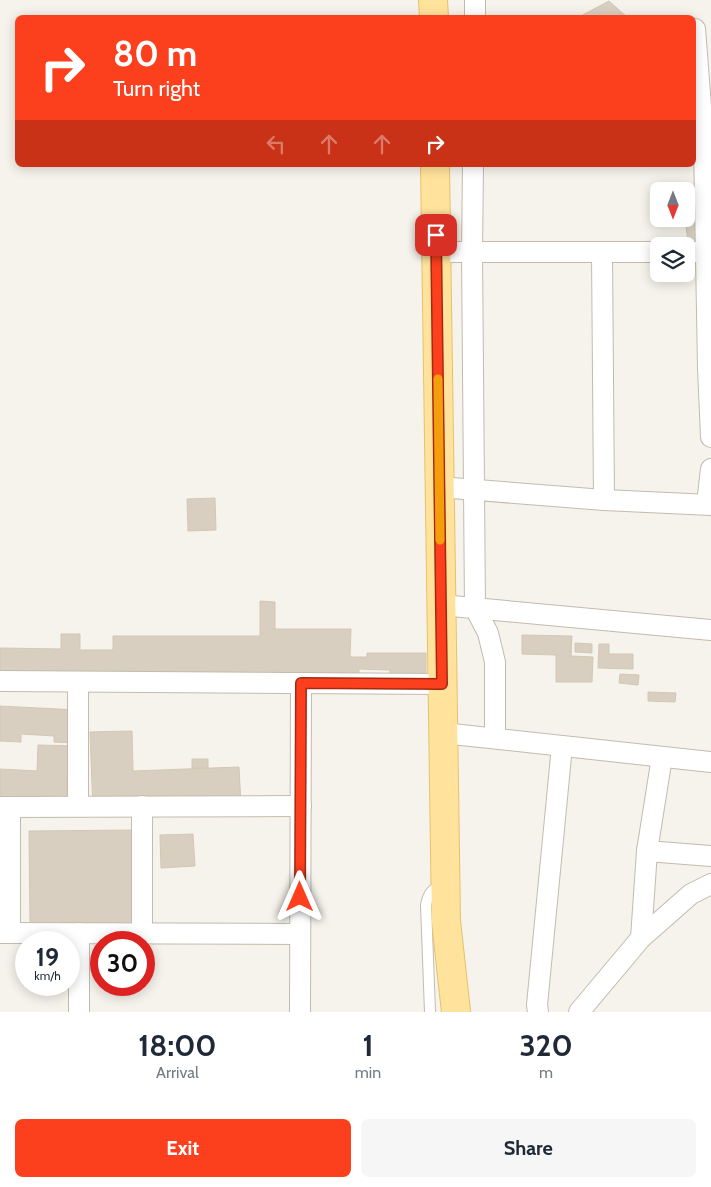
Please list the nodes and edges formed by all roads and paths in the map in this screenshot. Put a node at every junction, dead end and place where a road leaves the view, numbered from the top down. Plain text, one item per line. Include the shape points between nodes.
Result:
1 (433, 0) edge
2 (475, 0) edge
3 (434, 15) edge
4 (475, 15) edge
5 (696, 44) edge
6 (703, 145) edge
7 (435, 167) edge
8 (473, 167) edge
9 (436, 252) junction
10 (472, 252) junction
11 (602, 252) junction
12 (650, 252) edge
13 (701, 252) edge
14 (709, 368) edge
15 (711, 437) edge
16 (711, 469) edge
17 (439, 487) junction
18 (474, 490) junction
19 (604, 500) junction
20 (709, 504) edge
21 (441, 605) junction
22 (475, 608) junction
23 (711, 630) edge
24 (0, 682) edge
25 (78, 682) junction
26 (301, 683) junction
27 (442, 684) junction
28 (443, 733) junction
29 (495, 738) junction
30 (562, 746) junction
31 (662, 756) junction
32 (711, 762) edge
33 (78, 806) junction
34 (142, 806) junction
35 (301, 806) junction
36 (5, 807) edge
37 (647, 851) junction
38 (711, 856) edge
39 (445, 884) junction
40 (711, 884) edge
41 (142, 931) edge
42 (5, 933) edge
43 (155, 933) edge
44 (300, 934) junction
45 (641, 938) junction
46 (79, 996) edge
47 (79, 1012) edge
48 (300, 1012) edge
49 (430, 1012) edge
50 (456, 1012) edge
51 (538, 1012) edge
52 (579, 1012) edge

1 - 3 main road
2 - 4 street
5 - 6 street
6 - 13 street
7 - 9 main road
8 - 10 street
9 - 10 street
9 - 17 main road
10 - 11 street
10 - 18 street
11 - 12 street
11 - 19 street
13 - 14 street
14 - 15 street
16 - 20 street
17 - 18 street
17 - 21 main road
18 - 19 street
18 - 22 street
19 - 20 street
21 - 22 street
21 - 27 main road
22 - 23 street
22 - 29 street via 488,633 495,662
24 - 25 street
25 - 26 street
25 - 33 street
26 - 27 street
26 - 35 street
27 - 28 main road
28 - 29 street
28 - 39 main road
29 - 30 street
30 - 31 street
30 - 51 street
31 - 32 street
31 - 37 street
33 - 34 street
33 - 36 street
34 - 35 street
34 - 41 street
35 - 44 street
36 - 42 street
37 - 38 street
37 - 45 street
39 - 49 lane via 436,886 428,894 426,905
39 - 50 main road
40 - 45 street via 691,894
43 - 44 street
44 - 48 street
45 - 52 street
46 - 47 street

